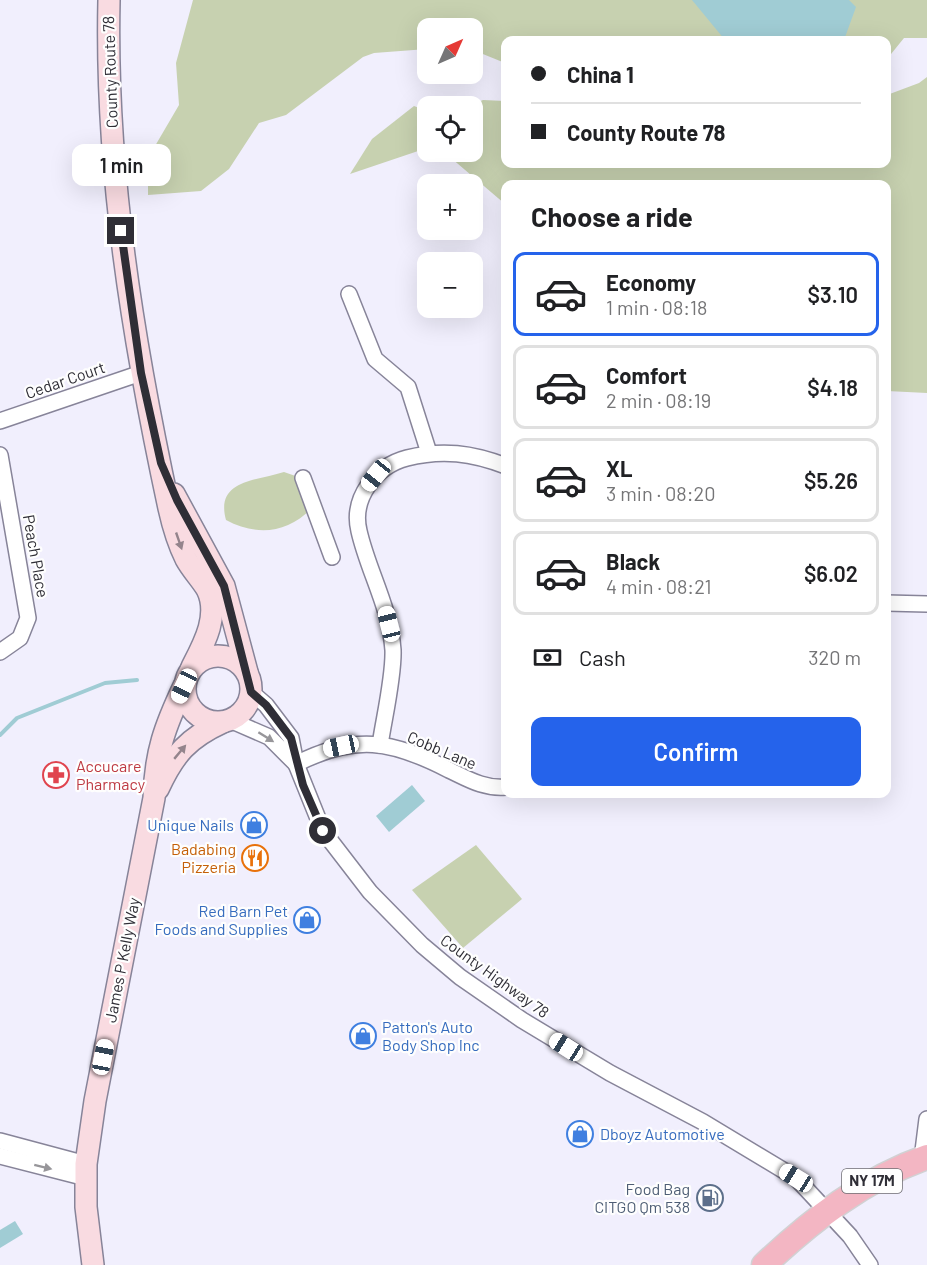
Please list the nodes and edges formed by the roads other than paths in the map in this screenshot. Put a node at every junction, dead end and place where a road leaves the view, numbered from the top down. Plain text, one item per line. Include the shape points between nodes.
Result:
1 (109, 0) edge
2 (349, 294) dead end
3 (141, 373) junction
4 (0, 421) edge
5 (429, 453) junction
6 (0, 455) edge
7 (161, 463) junction
8 (501, 464) edge
9 (303, 478) dead end
10 (332, 557) dead end
11 (891, 603) edge
12 (927, 604) edge
13 (0, 652) edge
14 (188, 676) junction
15 (249, 682) junction
16 (227, 721) junction
17 (380, 745) junction
18 (296, 764) junction
19 (501, 787) edge
20 (154, 798) junction
21 (927, 1119) edge
22 (0, 1141) edge
23 (0, 1156) edge
24 (924, 1158) edge
25 (86, 1171) junction
26 (827, 1212) junction
27 (93, 1265) edge
28 (764, 1265) edge
29 (870, 1265) edge

1 - 3 street, County Route 78 via 114,172
2 - 5 street via 375,359 408,387
3 - 4 street, Cedar Court
3 - 7 street, County Route 78
5 - 8 street via 480,456
5 - 17 street via 398,460 376,475 366,488 358,513 358,530 385,608 393,652
6 - 13 street, Peach Place via 28,618 20,638
7 -> 14 street, County Route 78 via 180,546 210,600 209,630
7 - 15 street, County Route 78 via 224,586
9 - 10 street
11 - 12 street
14 - 15 street via 201,660 221,655 240,664
14 - 16 street via 185,696 195,713 203,719
14 - 20 street, James P Kelly Way via 165,725 156,759
15 - 16 street via 244,709
15 - 18 street, County Highway 78 via 291,738
16 -> 18 street, County Highway 78 via 269,737
20 -> 16 street, James P Kelly Way via 176,754 192,739
17 - 18 street, Cobb Lane via 362,743 333,748
17 - 19 street, Cobb Lane via 413,754 477,784
18 - 26 street, County Highway 78 via 333,846 386,910 434,956 480,992 566,1047 796,1178
20 - 25 street, James P Kelly Way via 95,1101
21 - 24 street
22 - 25 street
23 -> 25 street
24 - 26 main road, NY 17M via 858,1189
25 - 27 street, James P Kelly Way
26 - 28 main road, NY 17M
26 - 29 street, County Highway 78

